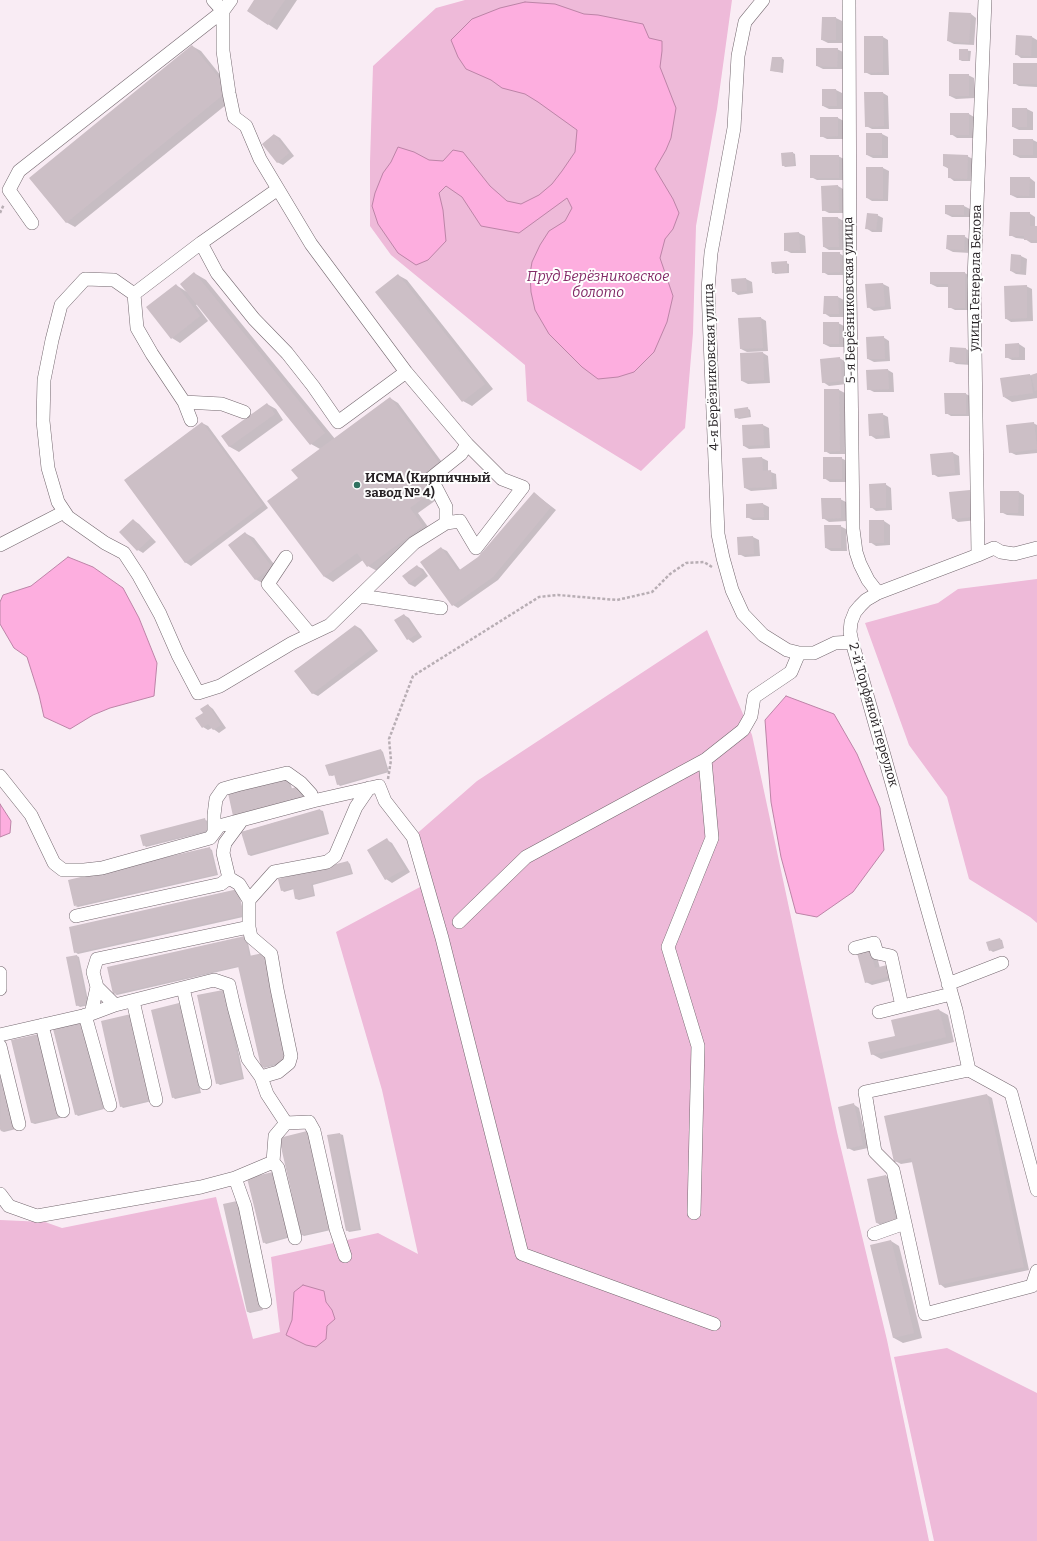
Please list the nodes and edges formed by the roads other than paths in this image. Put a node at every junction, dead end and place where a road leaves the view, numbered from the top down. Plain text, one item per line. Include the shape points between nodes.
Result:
1 (213, 0) edge
2 (231, 0) edge
3 (763, 0) edge
4 (849, 0) edge
5 (984, 0) edge
6 (223, 11) junction
7 (278, 188) junction
8 (32, 223) dead end
9 (201, 243) junction
10 (134, 294) junction
11 (406, 372) junction
12 (184, 402) junction
13 (244, 412) dead end
14 (191, 420) dead end
15 (467, 444) junction
16 (64, 512) junction
17 (446, 523) junction
18 (0, 545) edge
19 (1037, 548) edge
20 (978, 555) junction
21 (286, 557) dead end
22 (878, 593) junction
23 (361, 596) junction
24 (441, 608) dead end
25 (310, 634) junction
26 (852, 642) junction
27 (799, 653) junction
28 (705, 760) junction
29 (0, 776) edge
30 (374, 787) junction
31 (313, 800) junction
32 (242, 820) junction
33 (214, 832) junction
34 (229, 878) junction
35 (248, 900) junction
36 (76, 916) dead end
37 (459, 922) dead end
38 (248, 927) junction
39 (855, 948) dead end
40 (1002, 963) dead end
41 (0, 972) edge
42 (97, 987) junction
43 (183, 988) junction
44 (0, 989) edge
45 (950, 989) junction
46 (133, 1001) junction
47 (115, 1005) junction
48 (902, 1006) junction
49 (879, 1012) dead end
50 (88, 1015) junction
51 (42, 1025) junction
52 (0, 1035) edge
53 (0, 1046) edge
54 (969, 1070) junction
55 (261, 1078) junction
56 (205, 1082) dead end
57 (156, 1100) dead end
58 (110, 1105) dead end
59 (63, 1111) dead end
60 (286, 1123) junction
61 (19, 1124) dead end
62 (273, 1162) junction
63 (235, 1178) junction
64 (1037, 1190) edge
65 (0, 1194) edge
66 (694, 1212) dead end
67 (905, 1223) junction
68 (874, 1234) dead end
69 (295, 1238) dead end
70 (345, 1256) dead end
71 (1037, 1271) edge
72 (265, 1302) dead end
73 (714, 1324) dead end

1 - 6 street
2 - 6 street
3 - 27 street, 4-я Берёзниковская улица via 745,22 738,56 734,128 711,253 708,289 717,518 723,558 732,590 743,614 758,631 777,645
4 - 22 street, 5-я Берёзниковская улица via 853,529 860,564
5 - 20 street, улица Генерала Белова via 974,280
6 - 7 street via 223,51 234,117 246,126 260,159
6 - 8 street via 19,171 9,190
7 - 9 street
7 - 11 street via 311,244
9 - 10 street
9 - 11 street via 216,274 287,353 338,422
10 - 12 street via 137,328
10 - 16 street via 114,280 85,279 61,305 44,380 43,421 48,468 58,502
11 - 15 street
12 - 13 street via 222,404
12 - 14 street
15 - 17 street via 461,454 431,478 446,507
15 - 17 street via 502,479 523,487 476,548 460,520
16 - 18 street
16 - 25 street via 68,518 124,553 160,614 198,693 220,686
17 - 23 street via 414,543
19 - 20 street, 2-й Торфяной переулок via 1014,554 994,548
20 - 22 street, 2-й Торфяной переулок
21 - 25 street via 268,584
22 - 26 street, 2-й Торфяной переулок via 866,600 855,612 851,627
23 - 24 street
23 - 25 street via 330,625
26 - 27 street, 4-я Берёзниковская улица via 835,643 814,653
26 - 45 street, 2-й Торфяной переулок
27 - 28 street via 790,672 754,697 751,716 744,730
28 - 37 street via 526,857
28 - 66 street via 712,838 668,947 698,1046
29 - 33 street via 31,815 54,864 63,870 102,868 210,838
30 - 31 street
30 - 35 street via 356,807 335,856 327,862 274,872
30 - 73 street via 413,837 442,938 522,1254
31 - 32 street
31 - 33 street via 301,783 287,773 223,789 216,799
32 - 33 street via 219,826
32 - 34 street via 225,843 223,853
34 - 35 street via 239,884
34 - 36 street via 221,884
35 - 38 street
38 - 42 street via 97,959 93,972
38 - 55 street via 252,937 271,954 292,1056 289,1063 278,1072
39 - 48 street via 874,943 877,953 891,956
40 - 45 street
41 - 44 street
42 - 47 street
42 - 50 street
43 - 46 street
43 - 55 street via 214,980 229,985 248,1059
43 - 56 street
45 - 48 street
45 - 54 street, 2-й Торфяной переулок
46 - 47 street
46 - 57 street
47 - 50 street
48 - 49 street
50 - 51 street
50 - 58 street
51 - 52 street
51 - 59 street
53 - 61 street
54 - 64 street via 1011,1093
54 - 67 street via 865,1092 875,1152 893,1170
55 - 60 street via 267,1094
60 - 62 street via 275,1136
60 - 70 street via 309,1122 314,1131 336,1229
62 - 63 street
62 - 69 street via 278,1168
63 - 65 street via 201,1187 37,1216 9,1206
63 - 72 street via 245,1206
67 - 68 street
67 - 71 street via 925,1314 1032,1286

